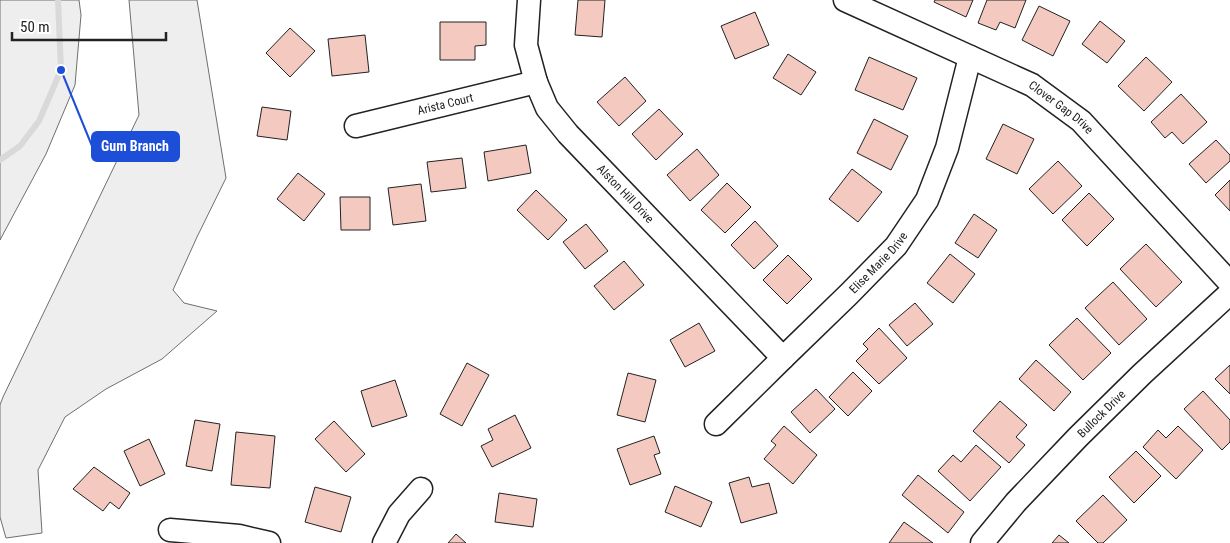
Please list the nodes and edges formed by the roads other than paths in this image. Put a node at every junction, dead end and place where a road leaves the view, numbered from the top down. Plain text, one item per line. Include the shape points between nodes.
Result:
1 (530, 0) edge
2 (845, 0) edge
3 (970, 56) junction
4 (536, 82) junction
5 (356, 126) dead end
6 (1230, 283) edge
7 (1230, 293) edge
8 (783, 358) junction
9 (716, 424) dead end
10 (421, 489) dead end
11 (170, 530) dead end
12 (268, 543) edge
13 (384, 543) edge
14 (982, 543) edge

1 - 4 street, Alston Hill Drive via 526,45
2 - 3 street, Clover Gap Drive
3 - 6 street, Clover Gap Drive via 1032,85 1081,122
3 - 8 street, Elise Marie Drive via 947,148 927,200 896,246
4 - 5 street, Arista Court
4 - 8 street, Alston Hill Drive via 547,108 568,134
7 - 14 street, Bullock Drive via 1078,437
8 - 9 street, Elise Marie Drive
10 - 13 street via 399,514
11 - 12 street via 239,536

